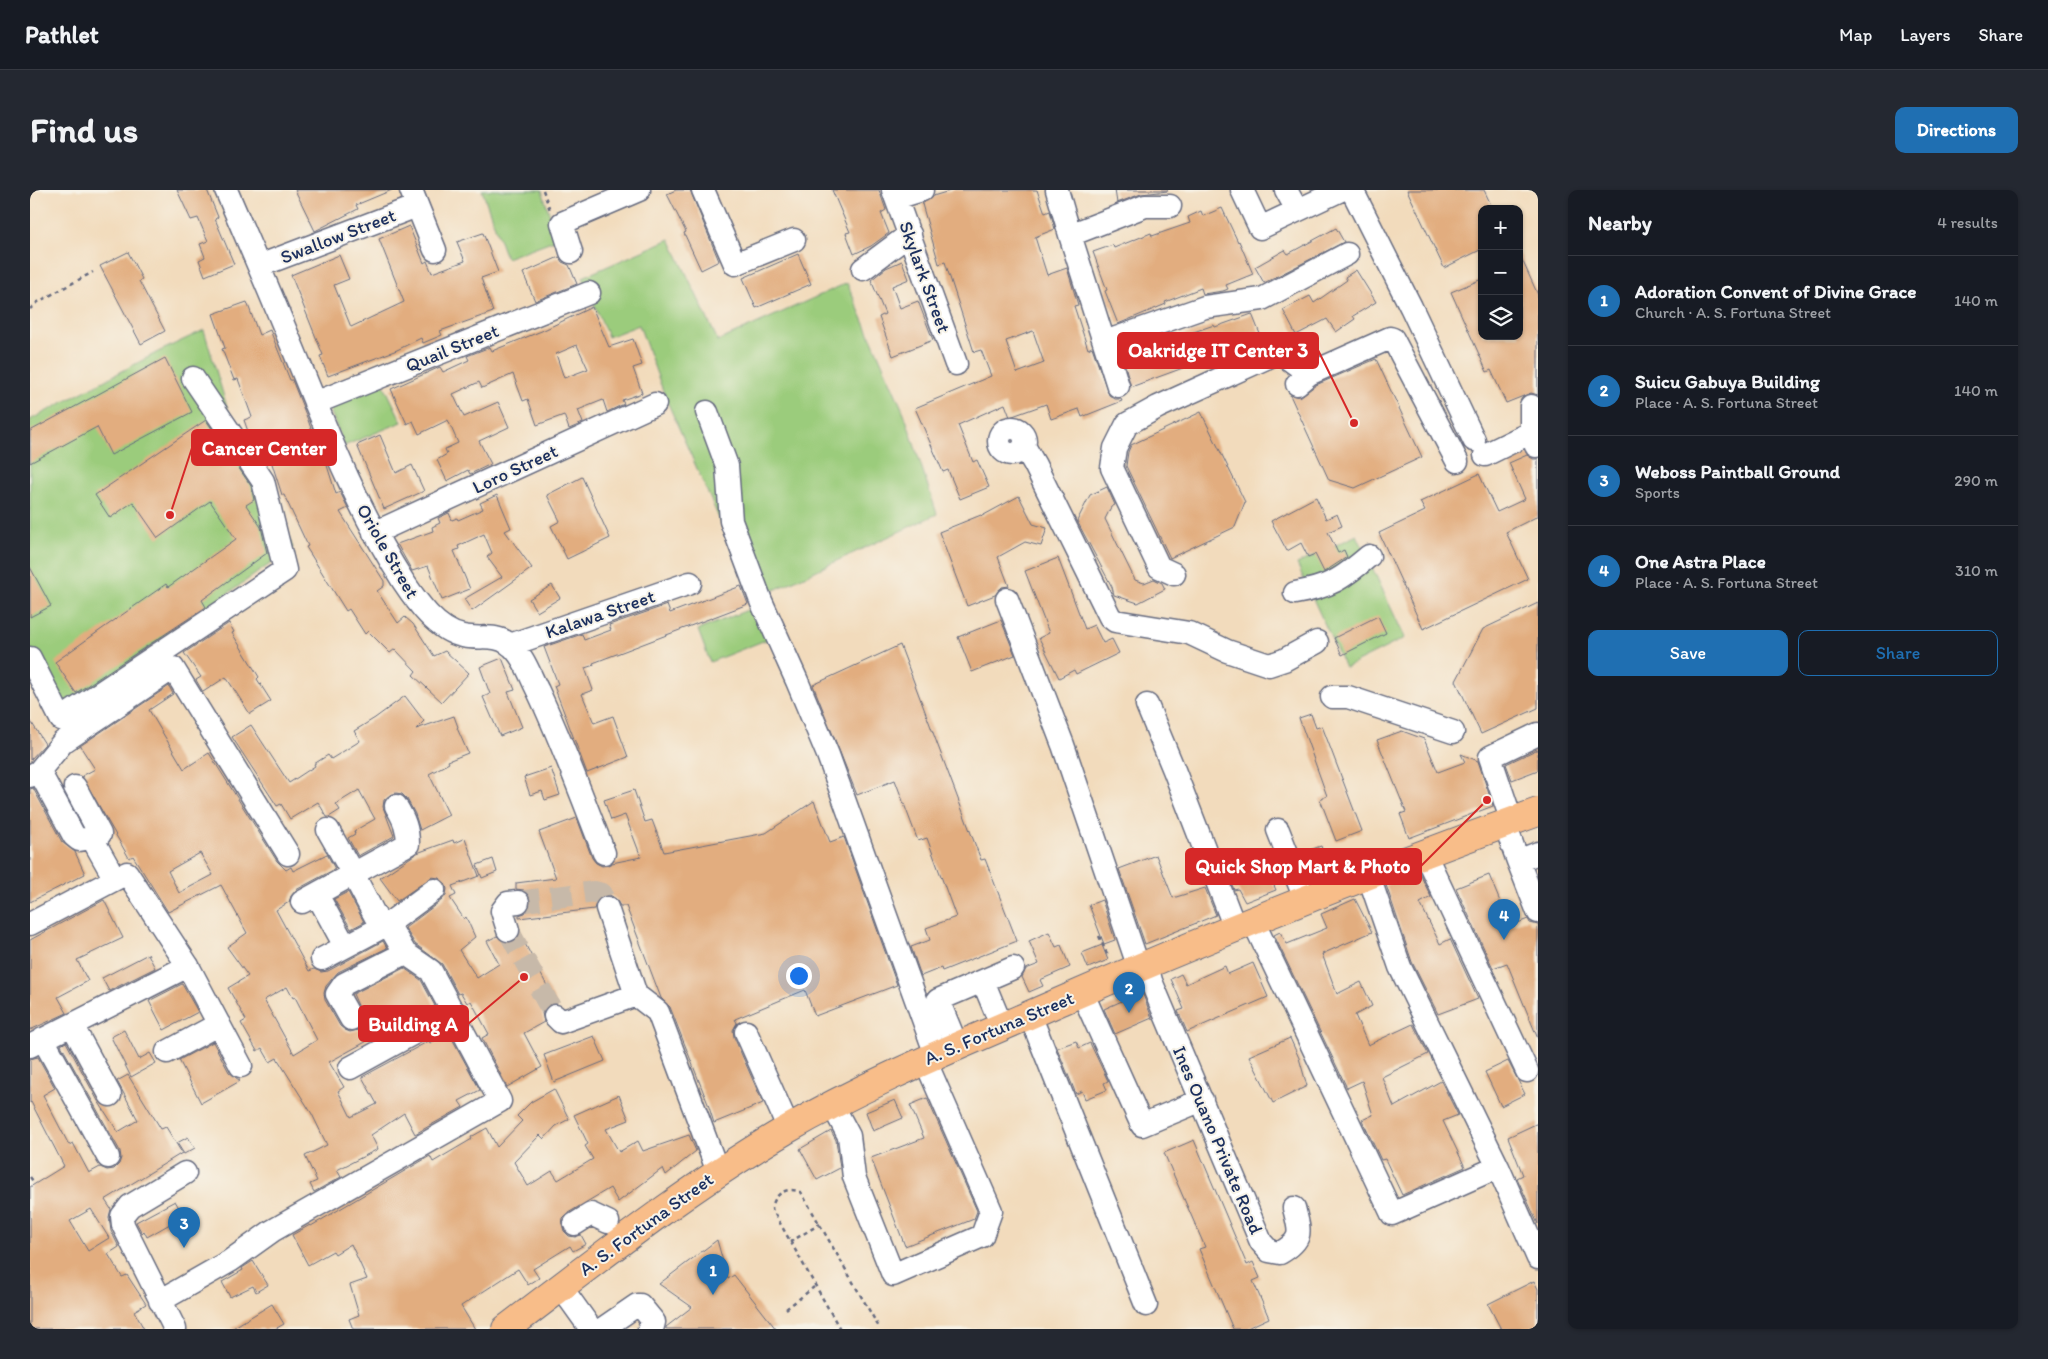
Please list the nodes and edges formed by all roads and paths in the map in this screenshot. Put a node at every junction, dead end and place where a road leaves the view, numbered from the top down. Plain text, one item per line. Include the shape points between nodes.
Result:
1 (226, 190) edge
2 (639, 190) edge
3 (703, 190) edge
4 (922, 190) edge
5 (1057, 190) edge
6 (1242, 190) edge
7 (1286, 190) edge
8 (1341, 190) edge
9 (1352, 190) edge
10 (894, 194) edge
11 (414, 198) edge
12 (1170, 206) dead end
13 (1297, 210) junction
14 (910, 234) junction
15 (1070, 235) junction
16 (794, 240) dead end
17 (435, 250) dead end
18 (571, 252) dead end
19 (1347, 254) dead end
20 (259, 266) junction
21 (863, 269) dead end
22 (93, 272) dead end
23 (589, 293) dead end
24 (30, 309) edge
25 (1105, 342) junction
26 (956, 364) dead end
27 (193, 378) dead end
28 (1118, 386) dead end
29 (315, 403) junction
30 (655, 404) dead end
31 (1530, 406) dead end
32 (707, 412) dead end
33 (1536, 439) edge
34 (1024, 446) dead end
35 (1457, 461) dead end
36 (374, 533) junction
37 (1369, 556) dead end
38 (1174, 574) dead end
39 (690, 583) dead end
40 (1295, 594) dead end
41 (1007, 599) dead end
42 (1317, 642) dead end
43 (510, 644) junction
44 (32, 666) edge
45 (1332, 698) dead end
46 (1147, 705) dead end
47 (1453, 732) dead end
48 (1538, 734) edge
49 (35, 774) edge
50 (75, 787) dead end
51 (396, 806) dead end
52 (1538, 812) edge
53 (1508, 823) junction
54 (328, 830) dead end
55 (1278, 830) dead end
56 (92, 838) junction
57 (288, 854) dead end
58 (604, 854) dead end
59 (1425, 854) junction
60 (1528, 857) edge
61 (353, 874) junction
62 (1368, 874) junction
63 (115, 879) junction
64 (434, 890) dead end
65 (1305, 899) junction
66 (518, 902) tunnel mouth
67 (607, 908) tunnel mouth
68 (1538, 912) edge
69 (30, 924) edge
70 (384, 925) junction
71 (1244, 925) junction
72 (508, 930) tunnel mouth
73 (345, 946) junction
74 (405, 953) junction
75 (322, 959) dead end
76 (188, 966) junction
77 (1143, 966) junction
78 (1013, 968) dead end
79 (983, 981) junction
80 (1082, 992) junction
81 (636, 995) junction
82 (454, 1011) junction
83 (1030, 1015) junction
84 (555, 1016) dead end
85 (352, 1020) dead end
86 (219, 1024) junction
87 (72, 1025) junction
88 (1002, 1027) junction
89 (746, 1032) dead end
90 (37, 1043) edge
91 (167, 1052) dead end
92 (939, 1054) junction
93 (241, 1066) dead end
94 (350, 1068) dead end
95 (1527, 1071) dead end
96 (110, 1095) dead end
97 (1202, 1100) junction
98 (833, 1106) junction
99 (789, 1129) junction
100 (108, 1157) dead end
101 (1498, 1167) junction
102 (718, 1172) junction
103 (185, 1174) dead end
104 (30, 1177) edge
105 (33, 1181) dead end
106 (1294, 1208) dead end
107 (575, 1224) dead end
108 (820, 1224) junction
109 (614, 1231) junction
110 (790, 1242) junction
111 (1538, 1258) edge
112 (561, 1287) junction
113 (815, 1287) junction
114 (160, 1301) junction
115 (1146, 1305) dead end
116 (786, 1309) dead end
117 (517, 1326) edge
118 (175, 1329) edge
119 (591, 1329) edge
120 (602, 1329) edge
121 (649, 1329) edge
122 (840, 1329) edge
123 (880, 1329) edge

1 - 20 street, Oriole Street
2 - 18 street via 562,223
3 - 16 street via 735,264
4 - 10 street
5 - 15 street
6 - 13 street via 1260,228
7 - 13 street
8 - 13 street
9 - 33 street via 1483,454
10 - 14 street, Skylark Street
11 - 17 street
11 - 20 street, Swallow Street
12 - 15 street via 1145,206
14 - 21 street
14 - 26 street, Skylark Street
15 - 25 street
19 - 25 street via 1262,299 1206,307
20 - 29 street, Oriole Street
22 - 24 path
23 - 29 street, Quail Street
25 - 28 street
27 - 44 street via 263,481 285,570 61,719
29 - 36 street, Oriole Street
30 - 36 street, Loro Street
31 - 33 street
32 - 92 street via 727,466 731,521 761,601 828,755
34 - 42 street via 1110,617 1115,621 1189,633 1227,651 1269,665
35 - 38 street via 1393,339 1302,379 1282,354 1277,353 1127,424 1114,448 1112,468 1160,566
36 - 43 street, Oriole Street via 404,582 437,623 464,637 489,636
37 - 40 street via 1344,577 1317,590
39 - 43 street, Kalawa Street
41 - 77 street, Ines Ouano Private Road
43 - 58 street via 521,657 557,731
45 - 47 street via 1348,696
46 - 71 street
48 - 53 street via 1490,757
49 - 56 street via 74,836 79,840
49 - 57 street via 63,742 173,668
50 - 56 street via 100,834
51 - 61 street via 408,831 408,844
52 - 53 main road, A. S. Fortuna Street
53 - 59 main road, A. S. Fortuna Street
53 - 60 street
54 - 61 street
55 - 65 street
56 - 63 street
59 - 62 main road, A. S. Fortuna Street
59 - 95 street
60 - 68 street
61 - 70 street
61 - 73 street via 311,902
62 - 65 main road, A. S. Fortuna Street
62 - 101 street via 1400,967
63 - 69 street
63 - 76 street via 127,873
64 - 70 street
65 - 71 main road, A. S. Fortuna Street
66 - 72 street via 508,903 502,911
67 - 81 street
70 - 73 street
70 - 74 street
71 - 77 main road, A. S. Fortuna Street
71 - 101 street via 1392,1214
73 - 75 street
74 - 82 street via 431,971
74 - 85 street via 344,984 337,994
76 - 86 street
76 - 87 street
77 - 80 main road, A. S. Fortuna Street
77 - 97 street, Ines Ouano Private Road
78 - 79 street
79 - 88 street
79 - 92 street via 938,1000
80 - 83 main road, A. S. Fortuna Street
80 - 97 street via 1142,1125
81 - 84 street via 561,1022
81 - 102 street via 658,1012
82 - 94 street
82 - 114 street via 500,1101 272,1231 230,1261
83 - 88 main road, A. S. Fortuna Street
83 - 115 street
86 - 91 street
86 - 93 street
87 - 90 street
87 - 96 street
88 - 92 main road, A. S. Fortuna Street
89 - 99 street
90 - 100 street
92 - 98 main road, A. S. Fortuna Street
92 - 98 street via 992,1211 982,1236 893,1275 854,1177 849,1136
97 - 106 street, Ines Ouano Private Road via 1262,1242 1269,1251 1280,1253 1294,1245 1300,1232
98 - 99 main road, A. S. Fortuna Street
99 - 102 main road, A. S. Fortuna Street
101 - 111 street
102 - 109 main road, A. S. Fortuna Street
103 - 114 street via 130,1206 122,1216 123,1225
104 - 105 path
107 - 109 street via 591,1214
108 - 110 path
108 - 110 path via 801,1192 790,1189 780,1193 772,1210
108 - 123 path
109 - 112 main road, A. S. Fortuna Street
110 - 113 path
112 - 117 main road, A. S. Fortuna Street
112 - 119 street
113 - 116 path
113 - 122 path
114 - 118 street
120 - 121 street via 637,1305 654,1322

